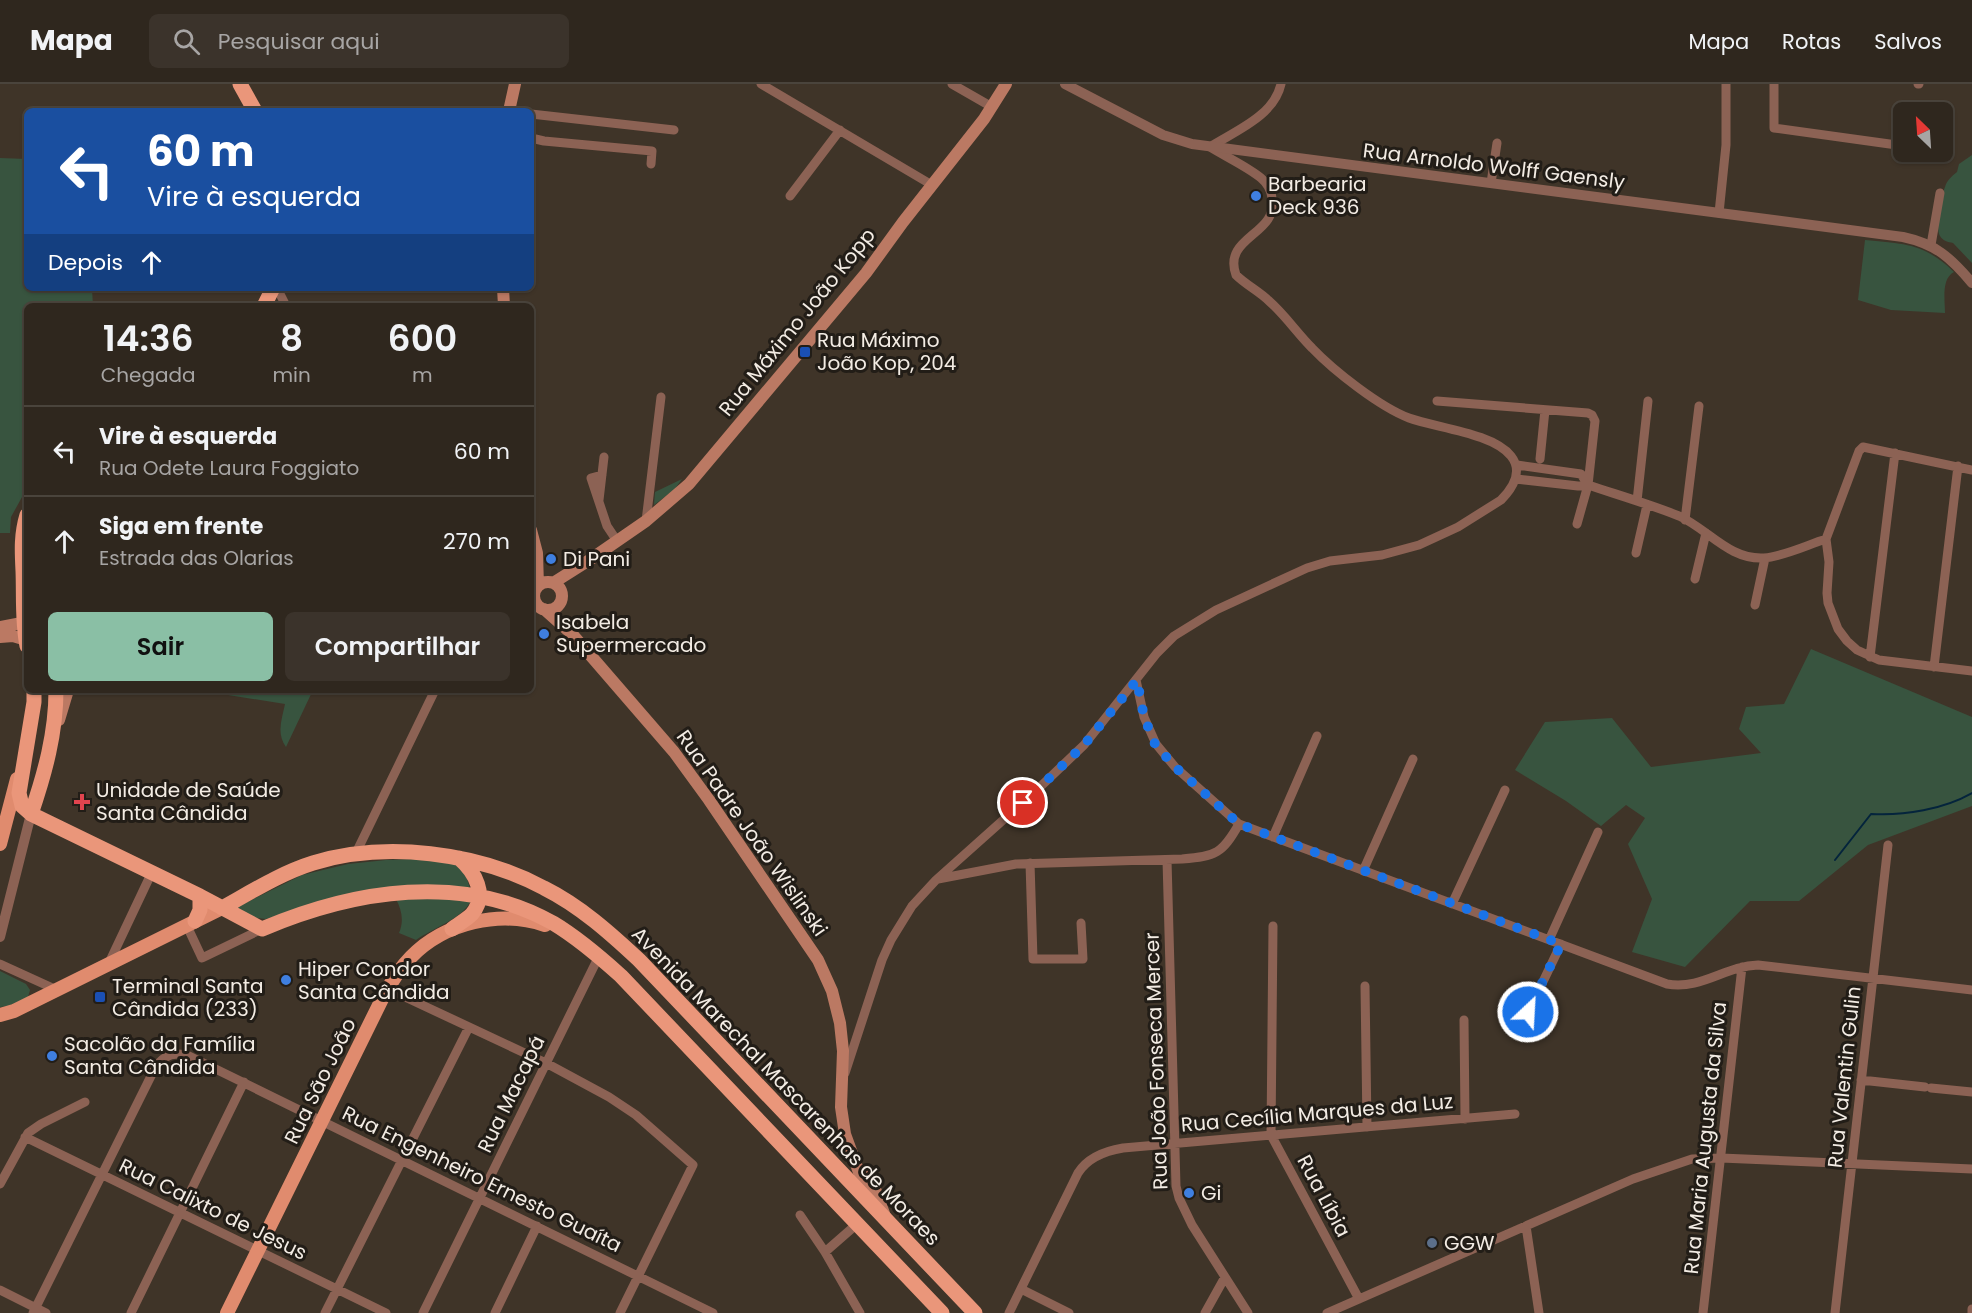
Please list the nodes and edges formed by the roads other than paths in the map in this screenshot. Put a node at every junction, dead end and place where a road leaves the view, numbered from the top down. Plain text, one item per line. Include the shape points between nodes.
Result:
1 (240, 84) edge
2 (515, 84) edge
3 (761, 84) edge
4 (952, 84) edge
5 (1006, 84) edge
6 (1065, 84) edge
7 (1281, 84) edge
8 (1726, 84) edge
9 (1774, 84) edge
10 (992, 107) junction
11 (253, 108) edge
12 (509, 108) edge
13 (534, 114) edge
14 (674, 130) dead end
15 (840, 130) junction
16 (534, 139) edge
17 (1497, 143) dead end
18 (1893, 144) edge
19 (1210, 147) junction
20 (651, 164) dead end
21 (1491, 183) junction
22 (932, 185) junction
23 (1940, 193) dead end
24 (790, 196) dead end
25 (1719, 213) junction
26 (1931, 245) junction
27 (1972, 283) edge
28 (661, 397) dead end
29 (1437, 401) dead end
30 (1648, 401) dead end
31 (1699, 406) dead end
32 (1545, 410) junction
33 (1895, 453) junction
34 (604, 457) dead end
35 (1540, 459) dead end
36 (1517, 465) junction
37 (1958, 466) junction
38 (1550, 469) junction
39 (1972, 470) edge
40 (1516, 479) junction
41 (1547, 482) junction
42 (1588, 484) junction
43 (1637, 501) junction
44 (1647, 505) junction
45 (646, 520) junction
46 (1686, 520) junction
47 (1576, 524) dead end
48 (24, 531) edge
49 (1706, 533) junction
50 (1826, 539) junction
51 (617, 541) junction
52 (534, 542) edge
53 (537, 553) junction
54 (1636, 553) dead end
55 (1765, 558) junction
56 (24, 563) edge
57 (1695, 579) dead end
58 (559, 592) junction
59 (536, 596) edge
60 (1755, 606) dead end
61 (24, 623) edge
62 (0, 627) edge
63 (572, 634) junction
64 (0, 637) edge
65 (24, 642) edge
66 (1870, 657) junction
67 (1934, 667) junction
68 (1972, 671) edge
69 (1137, 680) junction
70 (34, 693) edge
71 (56, 693) edge
72 (67, 693) edge
73 (434, 693) edge
74 (1317, 736) dead end
75 (27, 741) junction
76 (51, 747) junction
77 (1413, 759) dead end
78 (1505, 790) dead end
79 (38, 794) junction
80 (26, 808) junction
81 (56, 824) junction
82 (1239, 824) junction
83 (1598, 832) dead end
84 (1273, 837) junction
85 (0, 844) edge
86 (1888, 845) dead end
87 (355, 855) junction
88 (459, 858) junction
89 (1167, 860) junction
90 (1030, 863) junction
91 (1363, 871) junction
92 (152, 872) junction
93 (936, 880) junction
94 (246, 894) junction
95 (479, 895) junction
96 (200, 896) junction
97 (1452, 904) junction
98 (222, 908) junction
99 (191, 923) junction
100 (1081, 923) dead end
101 (1273, 926) dead end
102 (262, 929) junction
103 (452, 929) junction
104 (568, 933) junction
105 (0, 937) edge
106 (1549, 940) junction
107 (1561, 944) junction
108 (599, 956) junction
109 (0, 964) edge
110 (108, 965) junction
111 (1742, 967) junction
112 (1873, 978) junction
113 (1365, 986) dead end
114 (388, 989) junction
115 (57, 990) junction
116 (1972, 990) edge
117 (1517, 1008) dead end
118 (1528, 1012) junction
119 (0, 1015) edge
120 (1539, 1017) dead end
121 (1464, 1020) dead end
122 (469, 1027) junction
123 (546, 1064) junction
124 (1861, 1080) junction
125 (244, 1082) junction
126 (843, 1082) junction
127 (1972, 1092) edge
128 (85, 1102) dead end
129 (1515, 1114) dead end
130 (1465, 1119) junction
131 (322, 1121) junction
132 (1367, 1127) junction
133 (1271, 1135) junction
134 (25, 1137) junction
135 (810, 1140) junction
136 (1174, 1144) junction
137 (782, 1146) junction
138 (1720, 1158) junction
139 (402, 1160) junction
140 (856, 1162) junction
141 (1852, 1163) junction
142 (1972, 1169) edge
143 (102, 1174) junction
144 (0, 1184) edge
145 (480, 1198) junction
146 (870, 1203) junction
147 (180, 1212) junction
148 (800, 1215) dead end
149 (887, 1221) junction
150 (857, 1224) junction
151 (537, 1226) junction
152 (1527, 1226) junction
153 (258, 1251) junction
154 (825, 1252) junction
155 (888, 1257) junction
156 (638, 1276) junction
157 (1225, 1277) junction
158 (337, 1289) junction
159 (1021, 1289) junction
160 (0, 1290) edge
161 (1359, 1299) junction
162 (34, 1310) edge
163 (46, 1313) edge
164 (131, 1313) edge
165 (227, 1313) edge
166 (326, 1313) edge
167 (386, 1313) edge
168 (423, 1313) edge
169 (495, 1313) edge
170 (620, 1313) edge
171 (713, 1313) edge
172 (860, 1313) edge
173 (942, 1313) edge
174 (975, 1313) edge
175 (1009, 1313) edge
176 (1069, 1313) edge
177 (1205, 1313) edge
178 (1248, 1313) edge
179 (1327, 1313) edge
180 (1539, 1313) edge
181 (1703, 1313) edge
182 (1835, 1313) edge

1 - 11 highway
2 - 12 main road
3 - 15 street
4 - 10 street
5 - 10 main road, Rua Máximo João Kopp
6 - 19 street, Rua Arnoldo Wolff Gaensly via 1163,135
7 - 19 street via 1263,113
8 - 25 street via 1726,145
9 - 18 street via 1774,128
10 - 22 main road, Rua Máximo João Kopp
13 - 14 street
15 - 22 street
15 - 24 street
16 - 20 street via 652,151
17 - 21 street
19 - 21 street, Rua Arnoldo Wolff Gaensly
19 - 36 street via 1262,178 1272,197 1270,218 1236,253 1236,275 1268,299 1320,357 1383,405 1407,417 1494,442
21 - 25 street, Rua Arnoldo Wolff Gaensly
22 - 45 main road, Rua Máximo João Kopp via 866,273 700,471 676,497
23 - 26 street
25 - 26 street, Rua Arnoldo Wolff Gaensly via 1903,237
26 - 27 street via 1954,262
28 - 45 street
29 - 32 street
30 - 43 street
31 - 46 street
32 - 35 street
32 - 42 street via 1588,413 1594,417
33 - 37 street
33 - 50 street via 1868,447 1859,451
33 - 66 street
34 - 51 street via 602,475 591,478 607,526
36 - 38 street
36 - 40 street
37 - 39 street
37 - 67 street
38 - 41 street
38 - 42 street via 1581,474
40 - 41 street
40 - 69 street via 1502,500 1437,538 1382,555 1319,563 1216,610 1174,636
41 - 42 street
42 - 43 street
42 - 47 street
43 - 44 street
44 - 46 street
44 - 54 street
45 - 51 main road, Rua Máximo João Kopp
46 - 49 street
48 - 56 highway
49 - 55 street via 1739,554
49 - 57 street
50 - 55 street
50 - 66 street via 1827,593 1832,617 1847,641
51 - 58 main road, Rua Máximo João Kopp via 591,559
52 - 53 main road
53 - 58 main road, Rua Padre João Wislinski
53 - 59 main road
55 - 60 street
58 - 59 main road via 545,582
58 - 59 main road, Rua Máximo João Kopp via 556,607
58 - 63 main road, Rua Padre João Wislinski
59 - 63 main road, Rua Padre João Wislinski
61 - 62 main road
63 - 126 main road, Rua Padre João Wislinski via 691,775 818,960 837,1008
64 - 65 main road via 13,636
66 - 67 street
67 - 68 street
69 - 82 street via 1142,711 1155,744
69 - 93 street via 1064,765
70 - 75 highway
71 - 76 highway
72 - 76 main road
73 - 87 street
74 - 84 street
75 - 80 highway via 20,793
75 - 85 main road
76 - 79 highway
77 - 91 street
78 - 97 street
79 - 80 highway
79 - 81 highway
80 - 81 highway
80 - 105 street
81 - 92 highway
82 - 84 street
82 - 89 street via 1226,845 1214,854
83 - 106 street
84 - 91 street
86 - 112 street, Rua Valentin Gulin
87 - 88 highway, Avenida Marechal Mascarenhas de Moraes via 413,853
87 - 94 highway, Avenida Marechal Mascarenhas de Moraes via 294,870
88 - 95 highway via 475,876
88 - 135 highway, Avenida Marechal Mascarenhas de Moraes via 499,868 544,888 583,912 653,973
89 - 90 street
89 - 136 street, Rua João Fonseca Mercer
90 - 93 street
90 - 100 street via 1033,959 1083,959
91 - 97 street
92 - 96 highway
92 - 110 street
93 - 126 street via 912,906 891,940 874,980
94 - 96 highway
94 - 98 highway, Avenida Marechal Mascarenhas de Moraes
95 - 102 highway via 419,892 361,898 305,912
95 - 103 highway via 472,914
95 - 104 highway via 526,910
96 - 98 highway
96 - 99 highway via 200,910
97 - 106 street
98 - 99 main road, Avenida Marechal Mascarenhas de Moraes
98 - 102 highway
99 - 102 street via 202,958
99 - 110 main road, Avenida Marechal Mascarenhas de Moraes
101 - 133 street, Rua Líbia
103 - 104 main road, Rua São João via 476,921 513,918
103 - 114 main road, Rua São João via 417,951
104 - 108 highway
106 - 107 street
107 - 111 street via 1680,986
107 - 118 street
108 - 123 street, Rua Macapá
108 - 137 highway
109 - 115 street
110 - 115 main road, Avenida Marechal Mascarenhas de Moraes
111 - 112 street via 1758,965
111 - 138 street, Rua Maria Augusta da Silva
112 - 116 street
112 - 124 street, Rua Valentin Gulin
113 - 132 street
114 - 122 street
114 - 131 main road, Rua São João
115 - 119 main road, Avenida Marechal Mascarenhas de Moraes
117 - 118 street
118 - 120 street
121 - 130 street
122 - 123 street
122 - 139 street
123 - 145 street, Rua Macapá
123 - 156 street via 623,1106 693,1165
124 - 127 street
124 - 141 street, Rua Valentin Gulin
125 - 131 street, Rua Engenheiro Ernesto Guaíta
125 - 143 street, Rua Engenheiro Ernesto Guaíta via 182,1053 163,1058
125 - 147 street
126 - 140 main road, Rua Padre João Wislinski via 842,1121
128 - 134 street via 41,1124
129 - 130 street, Rua Cecília Marques da Luz
130 - 132 street, Rua Cecília Marques da Luz
131 - 139 street, Rua Engenheiro Ernesto Guaíta
131 - 153 main road, Rua São João
132 - 133 street, Rua Cecília Marques da Luz
133 - 136 street, Rua Cecília Marques da Luz
133 - 161 street, Rua Líbia
134 - 143 street, Rua Calixto de Jesus
134 - 144 street
135 - 137 highway via 798,1135
135 - 146 highway, Avenida Marechal Mascarenhas de Moraes
136 - 157 street, Rua João Fonseca Mercer via 1179,1198
136 - 159 street, Rua Cecília Marques da Luz via 1123,1148 1089,1159 1078,1173
137 - 150 highway
138 - 141 street
138 - 152 street via 1692,1159 1654,1171
138 - 181 street, Rua Maria Augusta da Silva
139 - 145 street, Rua Engenheiro Ernesto Guaíta
139 - 158 street
140 - 146 main road
140 - 149 main road via 874,1185
141 - 142 street
141 - 182 street, Rua Valentin Gulin
143 - 147 street, Rua Calixto de Jesus
143 - 162 street
145 - 151 street, Rua Engenheiro Ernesto Guaíta
145 - 168 street, Rua Macapá
146 - 149 highway, Avenida Marechal Mascarenhas de Moraes
146 - 155 highway
147 - 153 street, Rua Calixto de Jesus
147 - 164 street
148 - 154 street
149 - 174 highway, Avenida Marechal Mascarenhas de Moraes
150 - 154 street
150 - 155 highway
151 - 156 street, Rua Engenheiro Ernesto Guaíta
151 - 169 street
152 - 161 street
152 - 180 street
153 - 158 street, Rua Calixto de Jesus
153 - 165 main road, Rua São João
154 - 172 street
155 - 173 highway
156 - 170 street
156 - 171 street, Rua Engenheiro Ernesto Guaíta
157 - 177 street
157 - 178 street, Rua João Fonseca Mercer
158 - 166 street
158 - 167 street, Rua Calixto de Jesus
159 - 175 street
159 - 176 street
160 - 162 street
161 - 179 street
162 - 163 street

